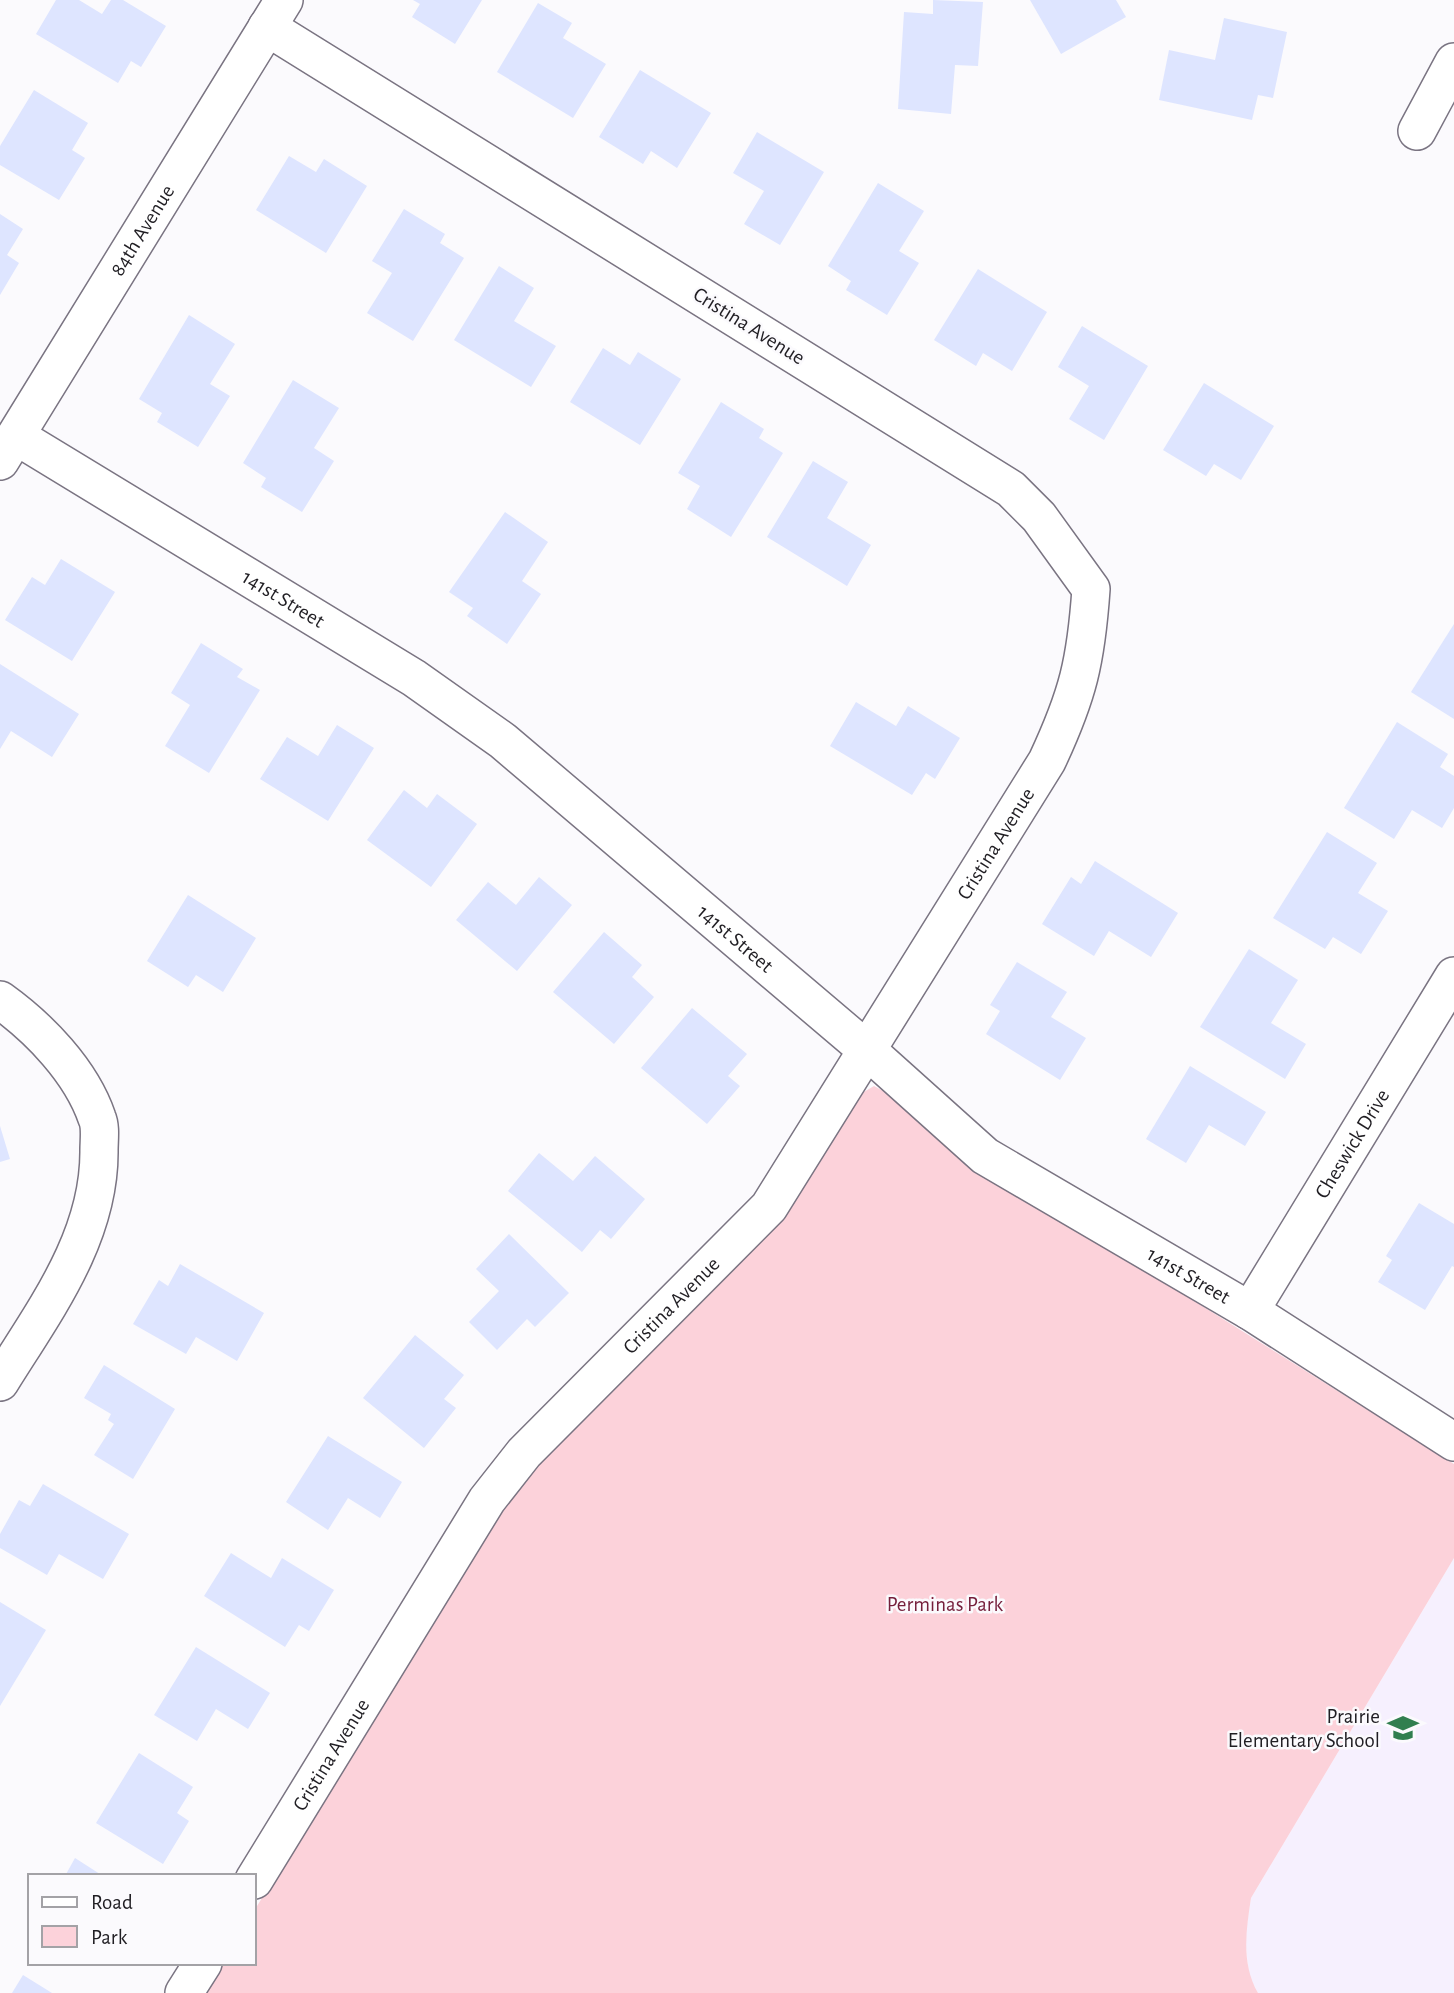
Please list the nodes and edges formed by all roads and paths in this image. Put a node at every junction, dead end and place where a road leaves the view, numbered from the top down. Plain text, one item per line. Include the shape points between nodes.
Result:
1 (276, 14) edge
2 (1454, 62) edge
3 (1417, 131) dead end
4 (8, 449) edge
5 (1454, 976) edge
6 (0, 1000) edge
7 (868, 1051) junction
8 (1250, 1311) junction
9 (0, 1382) edge
10 (1454, 1441) edge
11 (256, 1877) edge
12 (202, 1965) edge
13 (184, 1993) edge

1 - 4 street, 84th Avenue
1 - 7 street, Cristina Avenue via 1011,489 1039,517 1091,589 1082,673 1047,761
2 - 3 street
4 - 7 street, 141st Street via 414,678 503,741
5 - 8 street, Cheswick Drive
6 - 9 street via 42,1037 77,1078 98,1120 99,1174 79,1244 55,1294
7 - 8 street, 141st Street via 985,1156
7 - 11 street, Cristina Avenue via 769,1207 524,1453 487,1500
8 - 10 street, 141st Street
12 - 13 street

